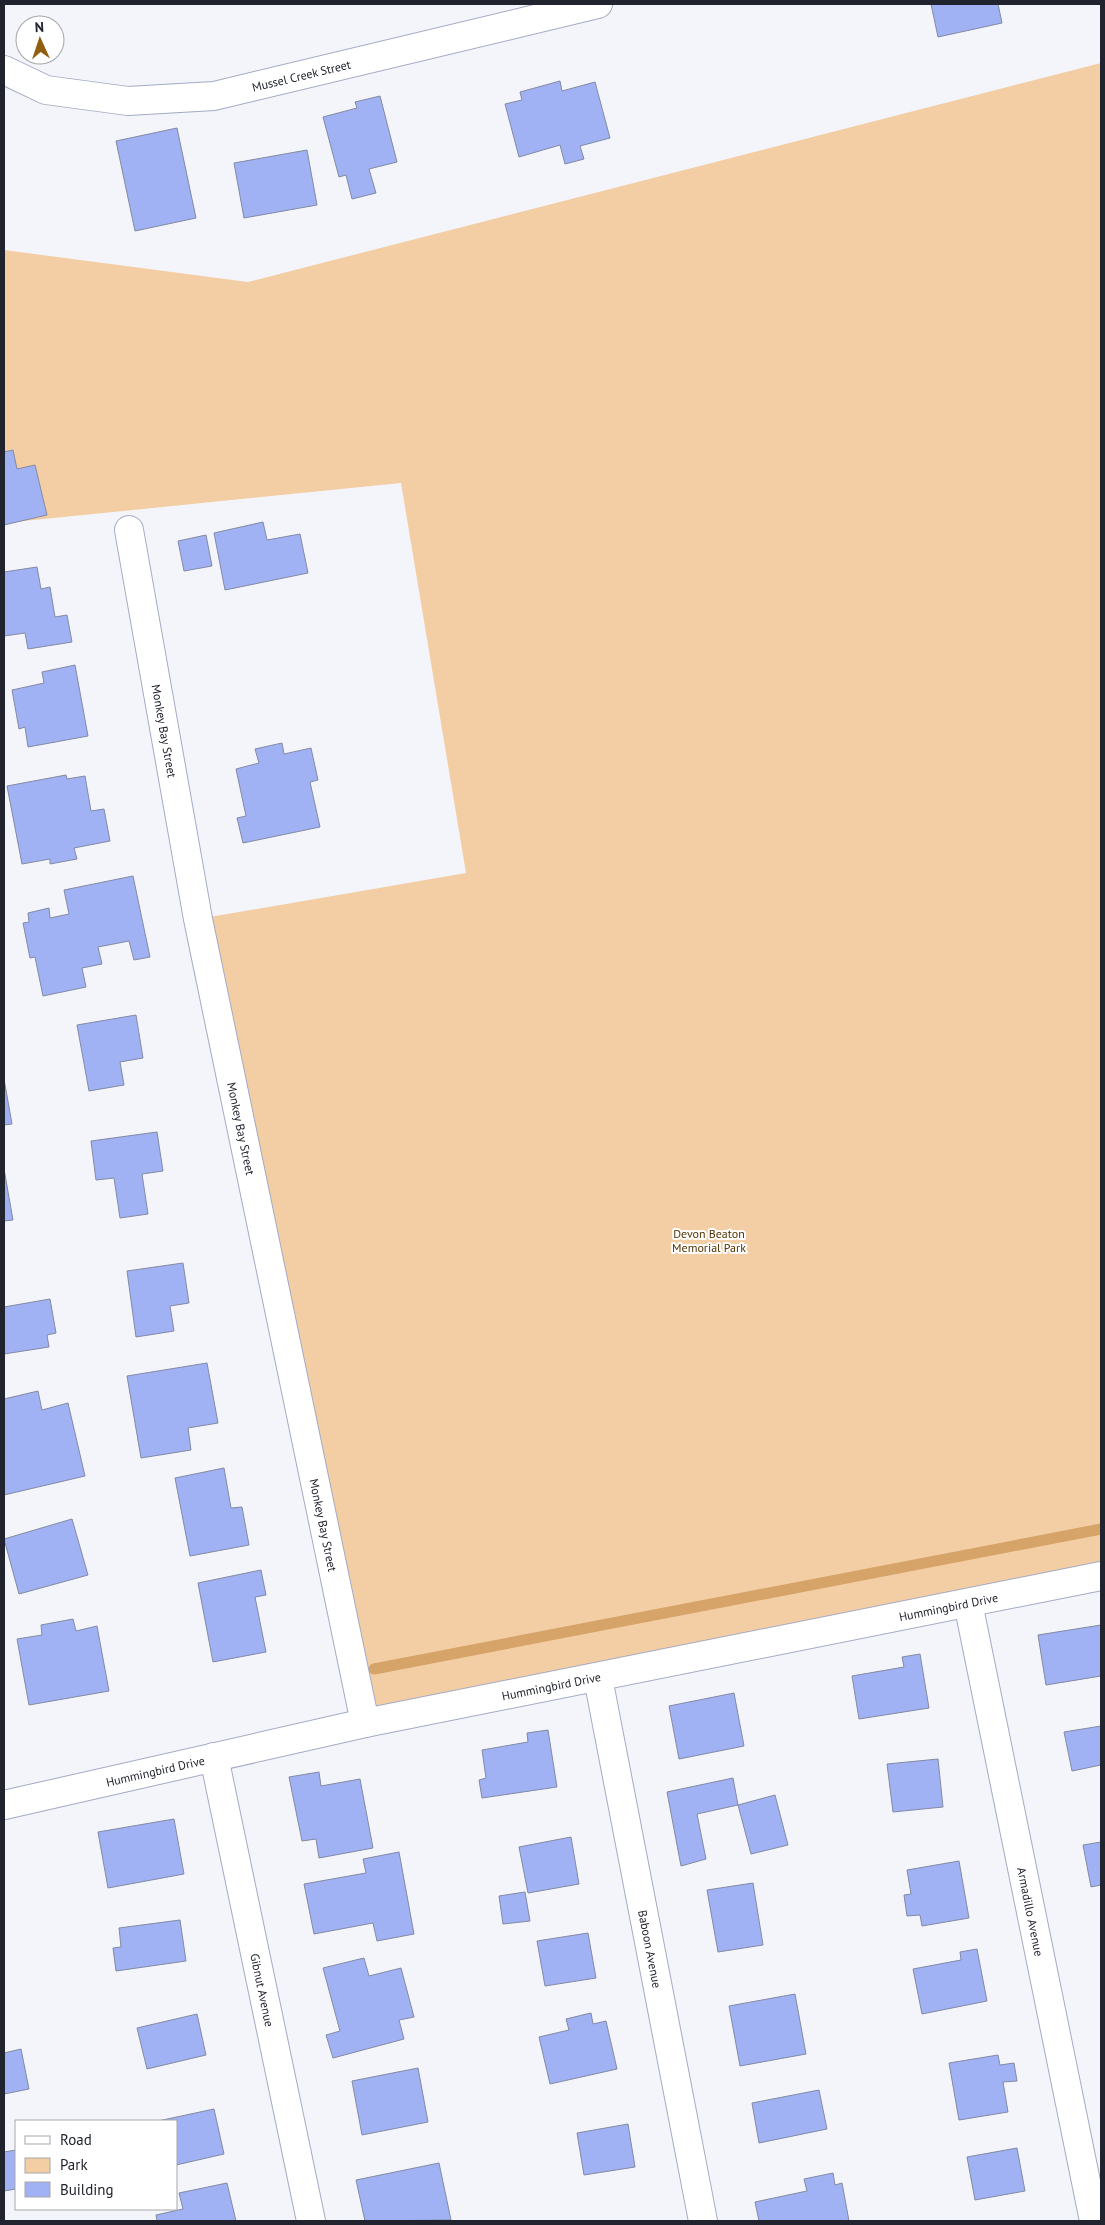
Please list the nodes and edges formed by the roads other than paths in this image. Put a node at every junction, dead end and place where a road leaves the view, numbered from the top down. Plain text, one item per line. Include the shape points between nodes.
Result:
1 (598, 4) edge
2 (4, 70) edge
3 (129, 530) dead end
4 (1101, 1576) edge
5 (968, 1603) junction
6 (598, 1678) junction
7 (365, 1723) junction
8 (214, 1756) junction
9 (4, 1804) edge
10 (311, 2221) edge
11 (704, 2221) edge
12 (1094, 2221) edge

1 - 2 street, Mussel Creek Street via 214,96 128,101 46,90
3 - 7 street, Monkey Bay Street via 198,919
4 - 5 street, Hummingbird Drive
5 - 6 street, Hummingbird Drive
5 - 12 street, Armadillo Avenue
6 - 7 street, Hummingbird Drive
6 - 11 street, Baboon Avenue
7 - 8 street, Hummingbird Drive
8 - 9 street, Hummingbird Drive
8 - 10 street, Gibnut Avenue

